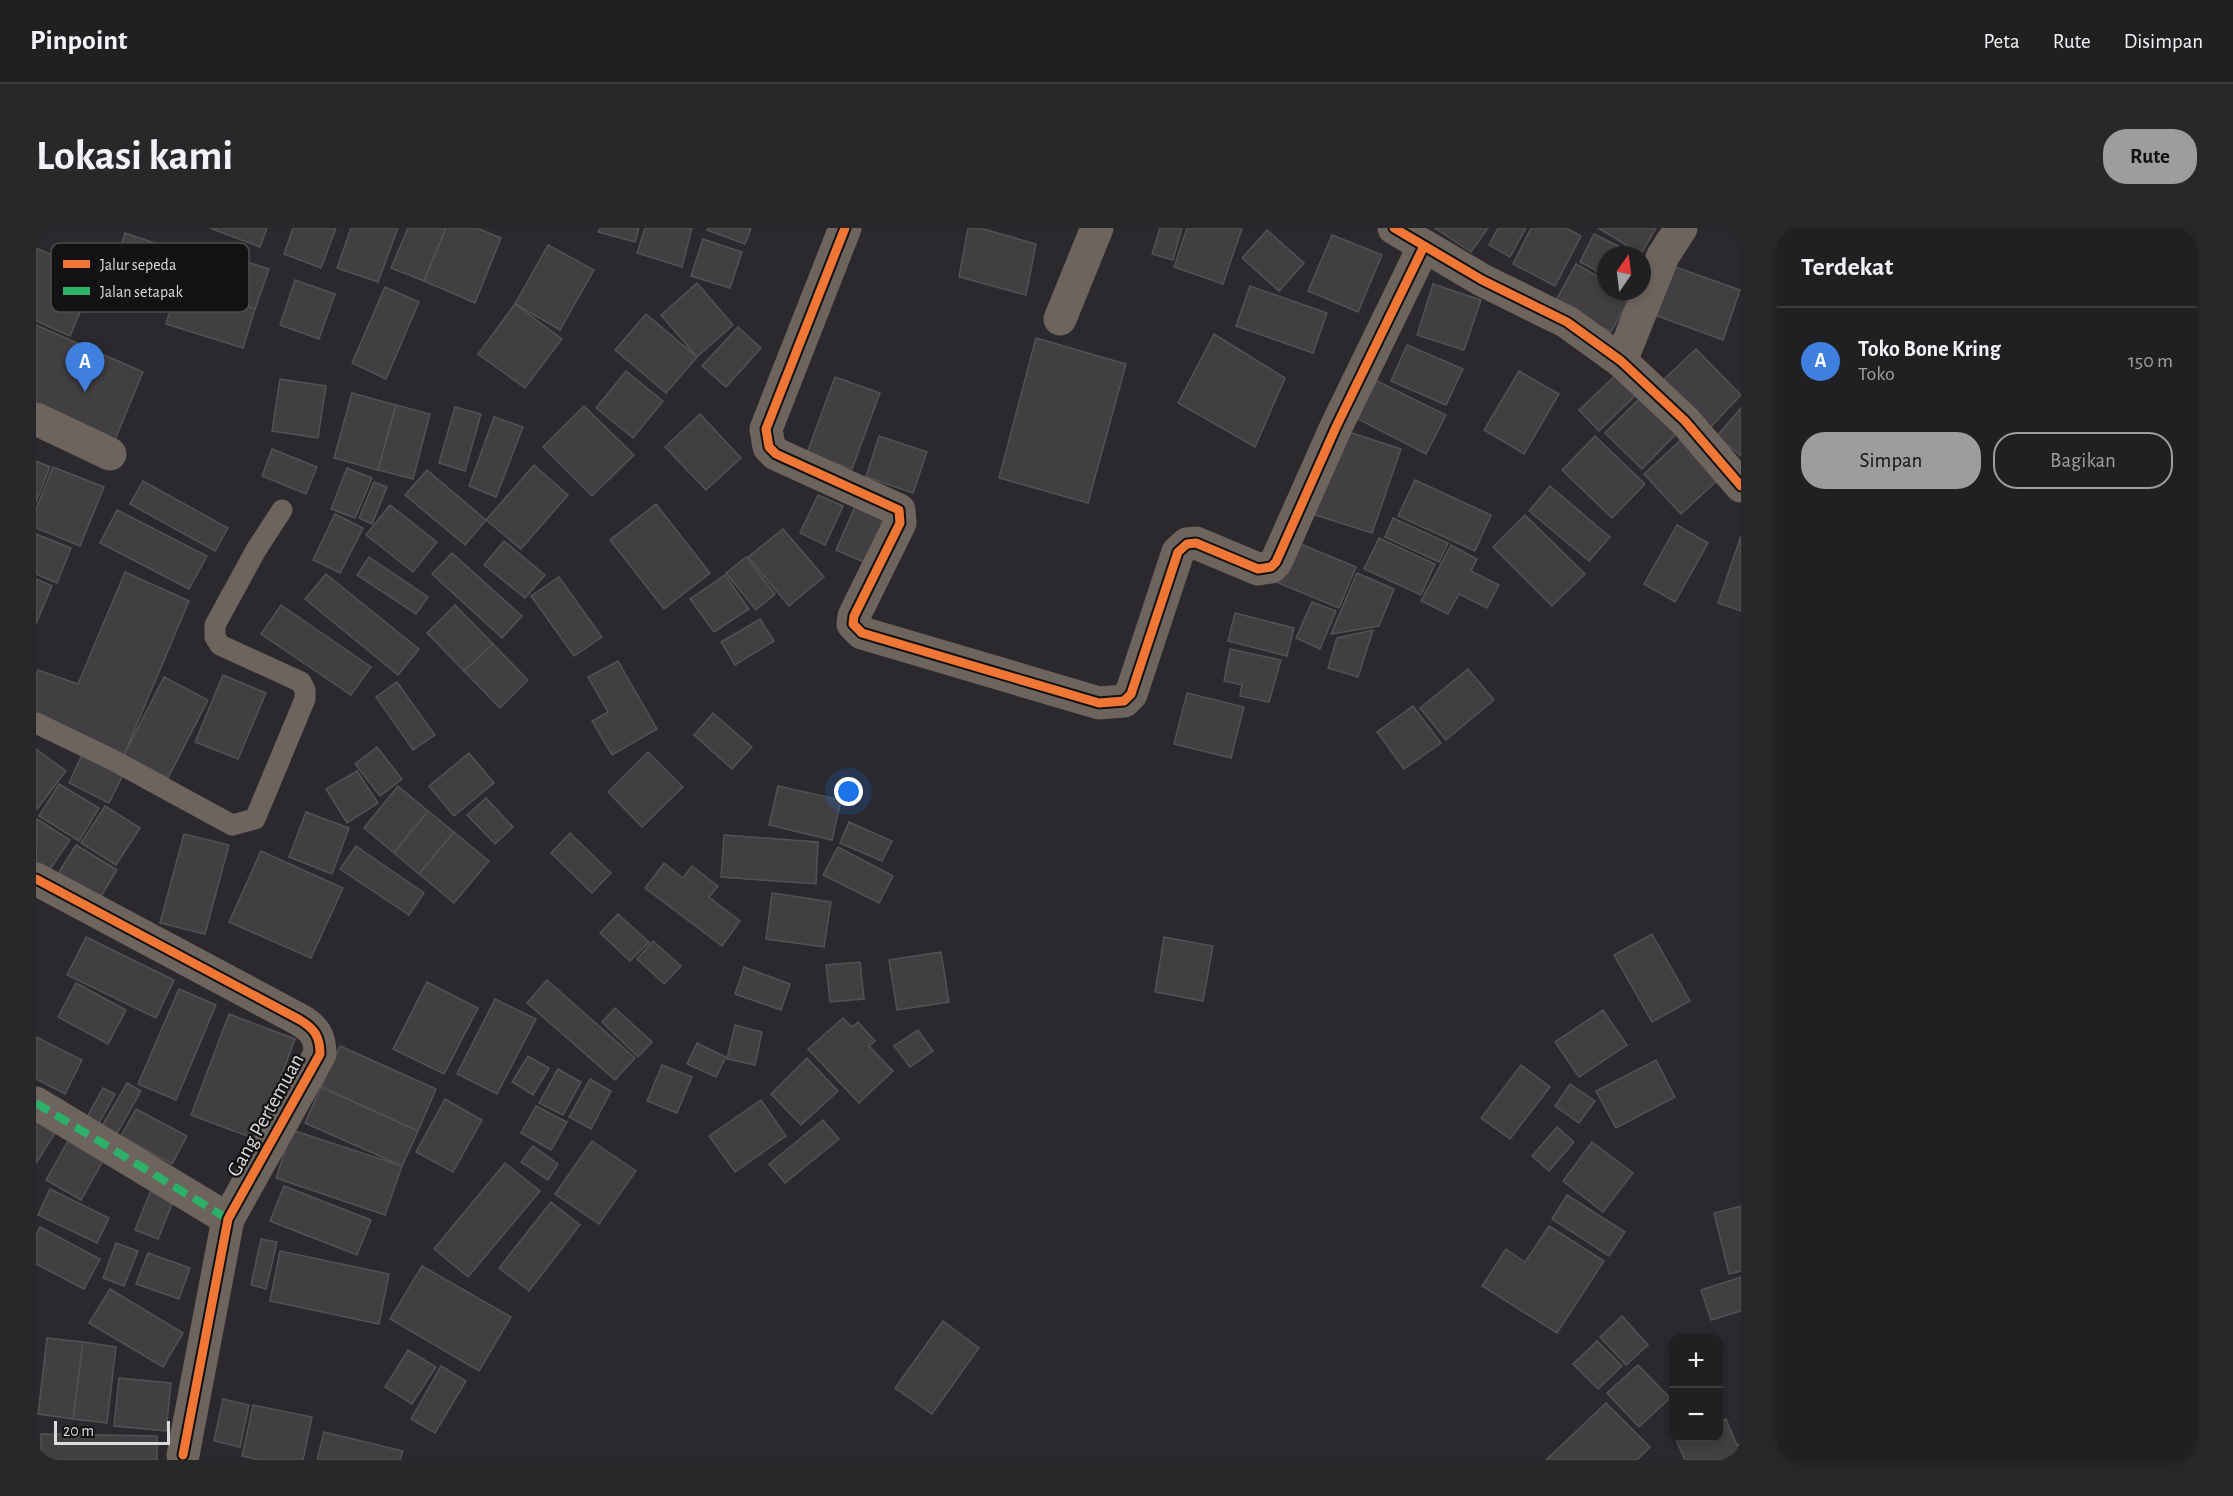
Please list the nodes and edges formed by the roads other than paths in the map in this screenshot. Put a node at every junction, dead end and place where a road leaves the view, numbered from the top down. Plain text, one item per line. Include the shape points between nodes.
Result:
1 (845, 228) edge
2 (1097, 228) edge
3 (1394, 228) edge
4 (1681, 228) edge
5 (1424, 246) junction
6 (1060, 319) dead end
7 (1621, 361) junction
8 (36, 419) edge
9 (110, 454) dead end
10 (1741, 486) edge
11 (282, 510) dead end
12 (36, 723) edge
13 (36, 879) edge
14 (36, 1104) edge
15 (228, 1219) junction
16 (183, 1455) dead end

1 - 5 street via 765,436 776,454 899,510 900,523 854,616 854,624 862,633 1099,703 1124,701 1131,694 1178,552 1187,543 1258,568 1271,567 1276,562
2 - 6 street
3 - 5 street
4 - 7 street via 1663,256
5 - 7 street via 1567,322
7 - 10 street via 1685,421
8 - 9 street
11 - 12 lane via 215,625 214,637 220,645 301,682 305,690 305,699 255,819 232,825
13 - 15 street, Gang Pertemuan via 313,1027 320,1041 320,1054
14 - 15 street
15 - 16 street, Gang Pertemuan

